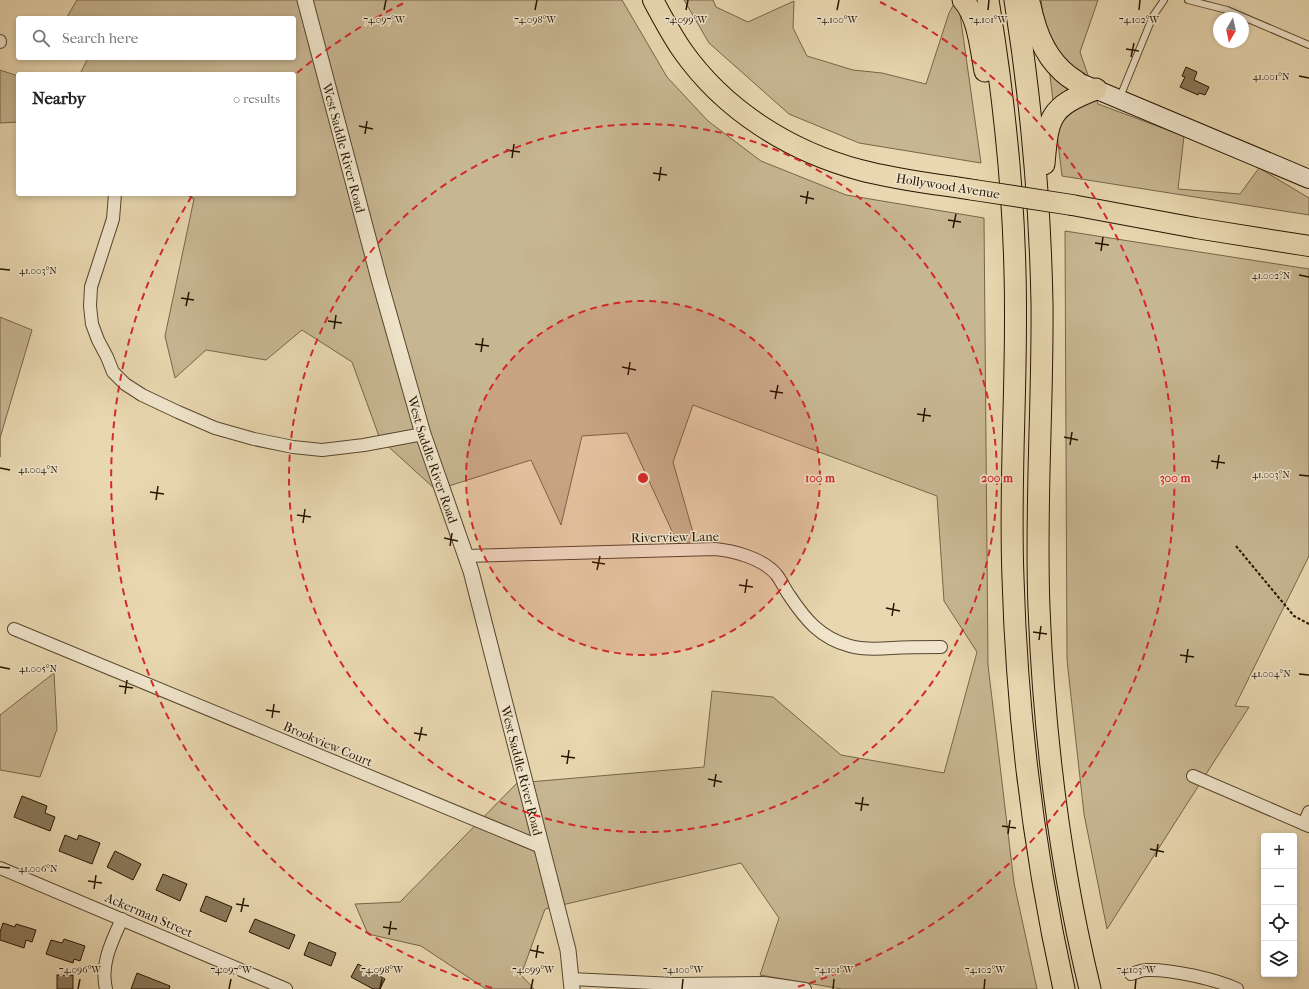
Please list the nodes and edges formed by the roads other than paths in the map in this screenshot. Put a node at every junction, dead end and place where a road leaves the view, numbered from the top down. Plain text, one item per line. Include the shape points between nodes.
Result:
1 (306, 0) edge
2 (652, 0) edge
3 (963, 0) edge
4 (988, 0) edge
5 (1015, 0) edge
6 (1028, 0) edge
7 (1164, 0) edge
8 (1188, 0) edge
9 (1309, 45) edge
10 (1087, 86) junction
11 (1119, 99) junction
12 (1007, 143) junction
13 (1308, 179) edge
14 (115, 196) edge
15 (1039, 218) junction
16 (1309, 246) edge
17 (423, 434) junction
18 (466, 556) junction
19 (14, 629) dead end
20 (941, 647) dead end
21 (1193, 776) dead end
22 (1309, 812) edge
23 (1307, 825) edge
24 (541, 848) junction
25 (0, 868) edge
26 (122, 918) junction
27 (1131, 974) dead end
28 (571, 984) edge
29 (782, 987) edge
30 (1232, 988) edge
31 (106, 989) edge
32 (286, 989) edge
33 (805, 989) edge
34 (1064, 989) edge
35 (1090, 989) edge

1 - 17 street, West Saddle River Road via 377,272
2 - 16 main road, Hollywood Avenue, bridge via 682,51 712,85 745,115 782,139 823,159 895,177
3 - 12 highway via 974,19 986,77
4 - 12 highway
5 - 15 highway via 1032,132
6 - 10 highway via 1043,48 1062,72
7 - 11 lane via 1153,16
8 - 9 lane via 1228,10
10 - 11 main road
10 - 15 highway via 1062,106 1051,119 1046,138
11 - 13 main road
12 - 34 highway via 1012,188 1015,273 1016,375 1012,534 1017,663 1024,750 1035,836
14 - 17 street via 113,219 90,287 90,306 92,324 98,340 113,372 125,384 172,410 215,428 293,447 322,450
15 - 35 highway via 1042,347 1038,521 1041,650 1050,758 1062,843
17 - 18 street, West Saddle River Road
18 - 20 street, Riverview Lane via 715,549 732,551 760,562 775,573 799,611 824,635 838,642 851,647 870,649
18 - 24 street, West Saddle River Road
19 - 24 street, Brookview Court
21 - 23 street
22 - 23 street
24 - 28 street, West Saddle River Road via 568,950
25 - 26 street, Ackerman Street
26 - 31 street via 107,953 104,968
26 - 32 street, Ackerman Street
27 - 30 street via 1145,970 1167,972 1192,976
28 - 29 street via 764,982
29 - 33 street

